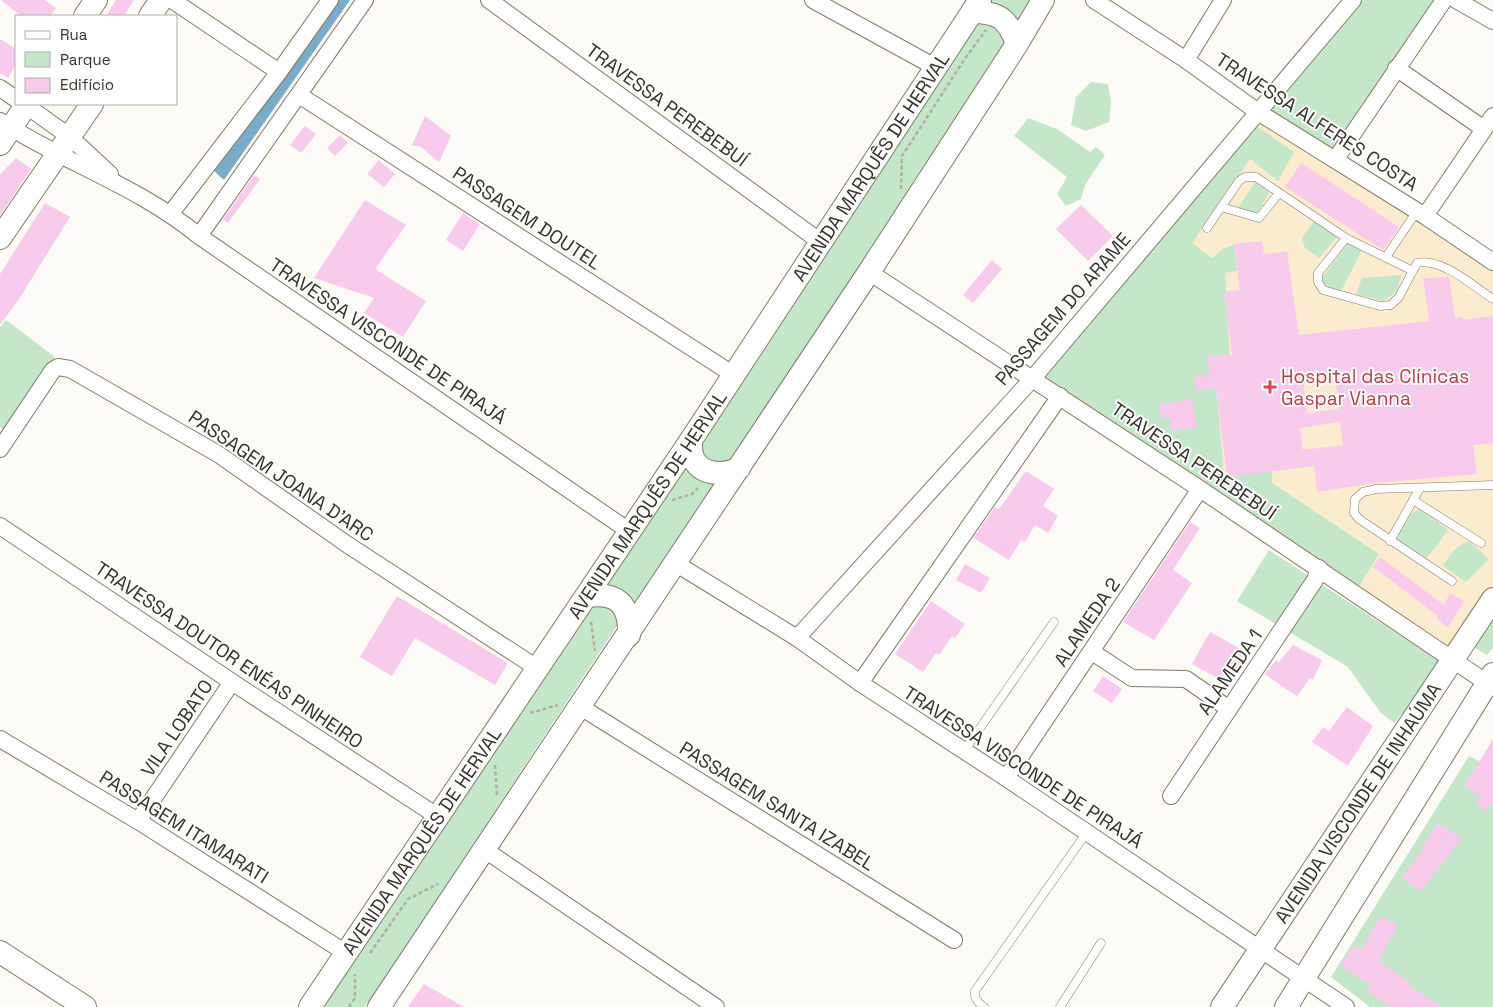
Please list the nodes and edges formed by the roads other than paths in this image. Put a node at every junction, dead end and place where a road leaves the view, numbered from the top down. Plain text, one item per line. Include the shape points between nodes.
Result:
1 (96, 0) edge
2 (161, 0) edge
3 (172, 0) edge
4 (330, 0) edge
5 (365, 0) edge
6 (489, 0) edge
7 (813, 0) edge
8 (1043, 0) edge
9 (1094, 0) edge
10 (1223, 0) edge
11 (1353, 0) edge
12 (1444, 0) edge
13 (1456, 0) edge
14 (976, 6) edge
15 (86, 15) edge
16 (151, 15) edge
17 (1493, 21) edge
18 (1017, 44) junction
19 (1186, 60) junction
20 (937, 68) junction
21 (1396, 68) junction
22 (279, 72) junction
23 (0, 88) edge
24 (299, 95) junction
25 (15, 98) edge
26 (22, 105) edge
27 (25, 105) edge
28 (91, 105) edge
29 (1258, 112) junction
30 (1489, 123) edge
31 (4, 131) edge
32 (64, 146) junction
33 (1335, 160) junction
34 (1278, 192) junction
35 (1221, 208) junction
36 (171, 213) junction
37 (1421, 213) junction
38 (1207, 228) dead end
39 (199, 236) junction
40 (0, 238) edge
41 (1346, 238) junction
42 (822, 242) junction
43 (1386, 258) junction
44 (1493, 262) edge
45 (1413, 270) junction
46 (869, 272) junction
47 (1493, 299) edge
48 (734, 374) junction
49 (1033, 378) junction
50 (1060, 396) junction
51 (691, 440) junction
52 (0, 449) edge
53 (739, 468) junction
54 (1493, 484) edge
55 (1200, 488) junction
56 (1420, 488) junction
57 (1414, 500) junction
58 (0, 526) edge
59 (629, 531) junction
60 (1390, 541) junction
61 (1480, 543) dead end
62 (675, 563) junction
63 (1319, 568) junction
64 (1452, 581) dead end
65 (1493, 599) edge
66 (589, 607) junction
67 (1054, 622) dead end
68 (629, 634) junction
69 (797, 638) junction
70 (1092, 652) junction
71 (1452, 661) junction
72 (537, 668) junction
73 (232, 682) junction
74 (1491, 682) edge
75 (860, 683) junction
76 (569, 705) junction
77 (1229, 709) junction
78 (0, 739) edge
79 (964, 751) junction
80 (1006, 778) junction
81 (1171, 796) dead end
82 (437, 816) junction
83 (138, 820) junction
84 (1087, 832) junction
85 (485, 850) junction
86 (954, 940) dead end
87 (1102, 943) dead end
88 (1260, 949) junction
89 (1, 956) edge
90 (357, 959) junction
91 (1304, 980) junction
92 (85, 1007) edge
93 (310, 1007) edge
94 (379, 1007) edge
95 (716, 1007) edge
96 (984, 1007) edge
97 (1060, 1007) edge
98 (1222, 1007) edge
99 (1286, 1007) edge
100 (1346, 1007) edge

1 - 15 main road
2 - 16 main road
3 - 22 street
4 - 22 street
5 - 24 street
6 - 42 street, TRAVESSA PEREBEBUÍ
7 - 20 street
8 - 18 main road
9 - 19 street, TRAVESSA ALFERES COSTA
10 - 19 street
11 - 29 street, PASSAGEM DO ARAME
12 - 21 street
13 - 17 street
14 - 18 main road via 998,15 1011,27
14 - 20 main road, AVENIDA MARQUÊS DE HERVAL
18 - 46 main road
19 - 29 street, TRAVESSA ALFERES COSTA
20 - 42 main road, AVENIDA MARQUÊS DE HERVAL
21 - 30 street
21 - 33 street
22 - 36 street
23 - 25 street, TRAVESSA VISCONDE DE PIRAJÁ
24 - 39 street
24 - 48 street, PASSAGEM DOUTEL
26 - 31 main road
27 - 32 street, TRAVESSA VISCONDE DE PIRAJÁ
28 - 32 main road
29 - 33 street, TRAVESSA ALFERES COSTA
29 - 49 street, PASSAGEM DO ARAME
30 - 37 street
31 - 32 street, TRAVESSA VISCONDE DE PIRAJÁ
32 - 36 street, TRAVESSA VISCONDE DE PIRAJÁ via 123,186
32 - 40 main road
33 - 37 street, TRAVESSA ALFERES COSTA
34 - 35 lane via 1260,218
34 - 35 lane via 1256,177 1245,177
34 - 41 lane
35 - 38 lane
36 - 39 street, TRAVESSA VISCONDE DE PIRAJÁ
37 - 43 lane
37 - 44 street, TRAVESSA ALFERES COSTA
39 - 59 street, TRAVESSA VISCONDE DE PIRAJÁ
41 - 43 lane
41 - 45 lane via 1318,273 1318,282 1323,290 1380,306 1391,305 1399,297
42 - 48 main road, AVENIDA MARQUÊS DE HERVAL
43 - 45 lane
45 - 47 lane via 1417,263 1426,260 1438,264
46 - 49 street, TRAVESSA PEREBEBUÍ
46 - 53 main road
48 - 51 main road, AVENIDA MARQUÊS DE HERVAL
49 - 50 street, TRAVESSA PEREBEBUÍ
49 - 69 street, PASSAGEM DO ARAME
50 - 55 street, TRAVESSA PEREBEBUÍ
50 - 75 street
51 - 53 main road via 692,456 713,474
51 - 59 main road, AVENIDA MARQUÊS DE HERVAL
52 - 72 street, PASSAGEM JOANA D'ARC via 54,370 58,367 70,369 218,454 348,545
53 - 62 main road
54 - 56 lane
55 - 63 street, TRAVESSA PEREBEBUÍ
55 - 70 street, ALAMEDA 2
56 - 57 lane
56 - 60 lane via 1376,489 1363,492 1355,499 1354,513
57 - 60 lane
57 - 61 lane
58 - 73 street, TRAVESSA DOUTOR ENÉAS PINHEIRO
59 - 66 main road, AVENIDA MARQUÊS DE HERVAL
60 - 64 lane
62 - 68 main road
62 - 69 street, TRAVESSA VISCONDE DE PIRAJÁ
63 - 71 street, TRAVESSA PEREBEBUÍ
63 - 77 street, ALAMEDA 1 via 1315,580
65 - 71 main road, AVENIDA VISCONDE DE INHAÚMA
66 - 68 main road via 601,596 619,601 626,609
66 - 72 main road, AVENIDA MARQUÊS DE HERVAL
67 - 79 lane
68 - 76 main road
69 - 75 street, TRAVESSA VISCONDE DE PIRAJÁ
70 - 77 street via 1132,678 1186,679
70 - 80 street, ALAMEDA 2
71 - 74 street, TRAVESSA PEREBEBUÍ
71 - 88 main road, AVENIDA VISCONDE DE INHAÚMA
72 - 82 main road, AVENIDA MARQUÊS DE HERVAL
73 - 82 street, TRAVESSA DOUTOR ENÉAS PINHEIRO
73 - 83 street, VILA LOBATO
74 - 91 main road
75 - 79 street, TRAVESSA VISCONDE DE PIRAJÁ
76 - 85 main road
76 - 86 street, PASSAGEM SANTA IZABEL
77 - 81 street, ALAMEDA 1
78 - 83 street, PASSAGEM ITAMARATI
79 - 80 street, TRAVESSA VISCONDE DE PIRAJÁ
80 - 84 street, TRAVESSA VISCONDE DE PIRAJÁ
82 - 90 main road, AVENIDA MARQUÊS DE HERVAL
83 - 90 street, PASSAGEM ITAMARATI
84 - 88 street, TRAVESSA VISCONDE DE PIRAJÁ
84 - 96 lane via 975,991 974,997
85 - 94 main road
85 - 95 street
87 - 97 lane
88 - 91 street, TRAVESSA VISCONDE DE PIRAJÁ
88 - 98 main road, AVENIDA VISCONDE DE INHAÚMA
89 - 92 main road
90 - 93 main road, AVENIDA MARQUÊS DE HERVAL
91 - 99 main road
91 - 100 street, TRAVESSA VISCONDE DE PIRAJÁ

